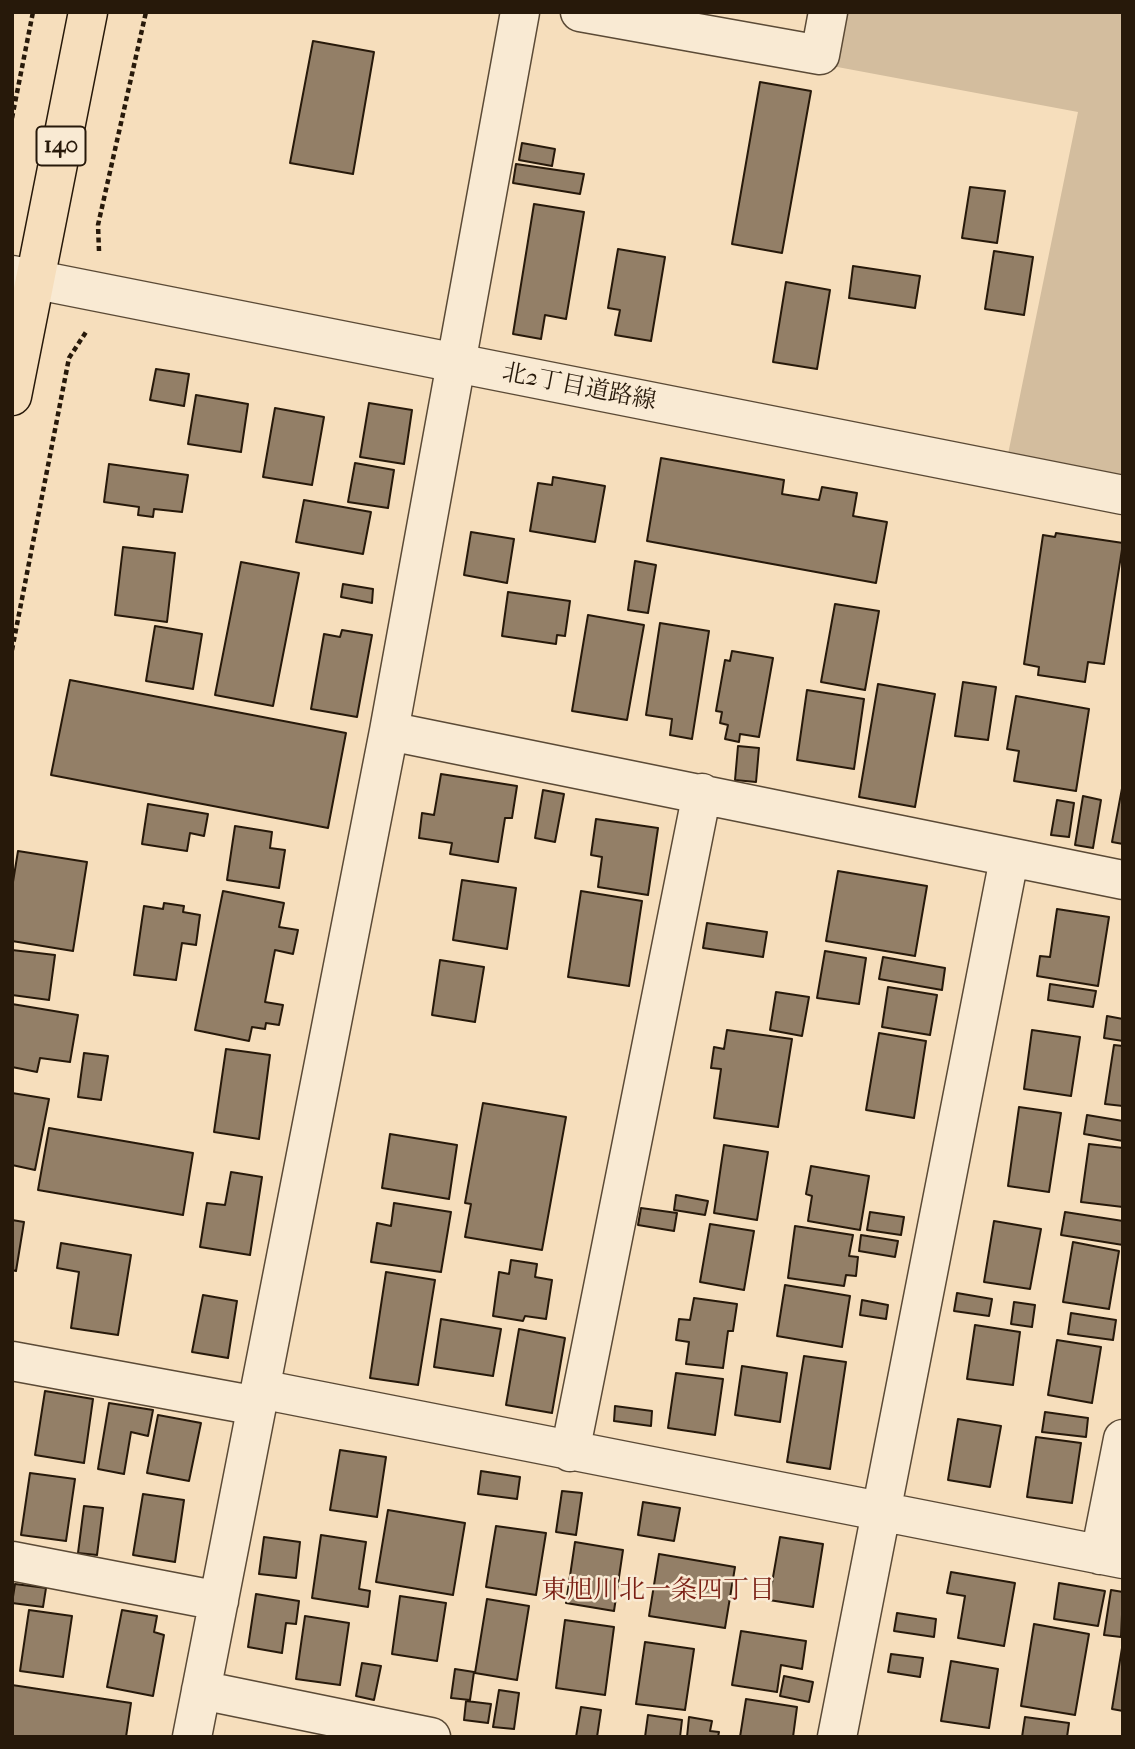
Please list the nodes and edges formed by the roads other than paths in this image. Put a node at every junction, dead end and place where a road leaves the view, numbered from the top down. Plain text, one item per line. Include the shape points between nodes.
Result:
1 (88, 12) edge
2 (520, 12) edge
3 (580, 12) edge
4 (828, 12) edge
5 (24, 277) edge
6 (456, 364) junction
7 (12, 396) edge
8 (1123, 495) edge
9 (390, 731) junction
10 (702, 793) junction
11 (1009, 859) junction
12 (1123, 880) edge
13 (12, 1361) edge
14 (258, 1398) junction
15 (1123, 1439) edge
16 (570, 1452) junction
17 (882, 1512) junction
18 (1112, 1557) edge
19 (12, 1561) edge
20 (219, 1601) junction
21 (201, 1690) junction
22 (192, 1737) edge
23 (431, 1737) edge
24 (837, 1737) edge

1 - 5 main road, 140
2 - 6 street
3 - 4 street via 820,55
5 - 6 street, 北2丁目道路線
5 - 7 main road, 140
6 - 8 street, 北2丁目道路線
6 - 9 street
9 - 10 street
9 - 14 street
10 - 11 street
10 - 16 street
11 - 12 street
11 - 17 street
13 - 14 street
14 - 16 street
14 - 20 street
15 - 18 street
16 - 17 street
17 - 18 street
17 - 24 street
19 - 20 street
20 - 21 street
21 - 22 street
21 - 23 street

